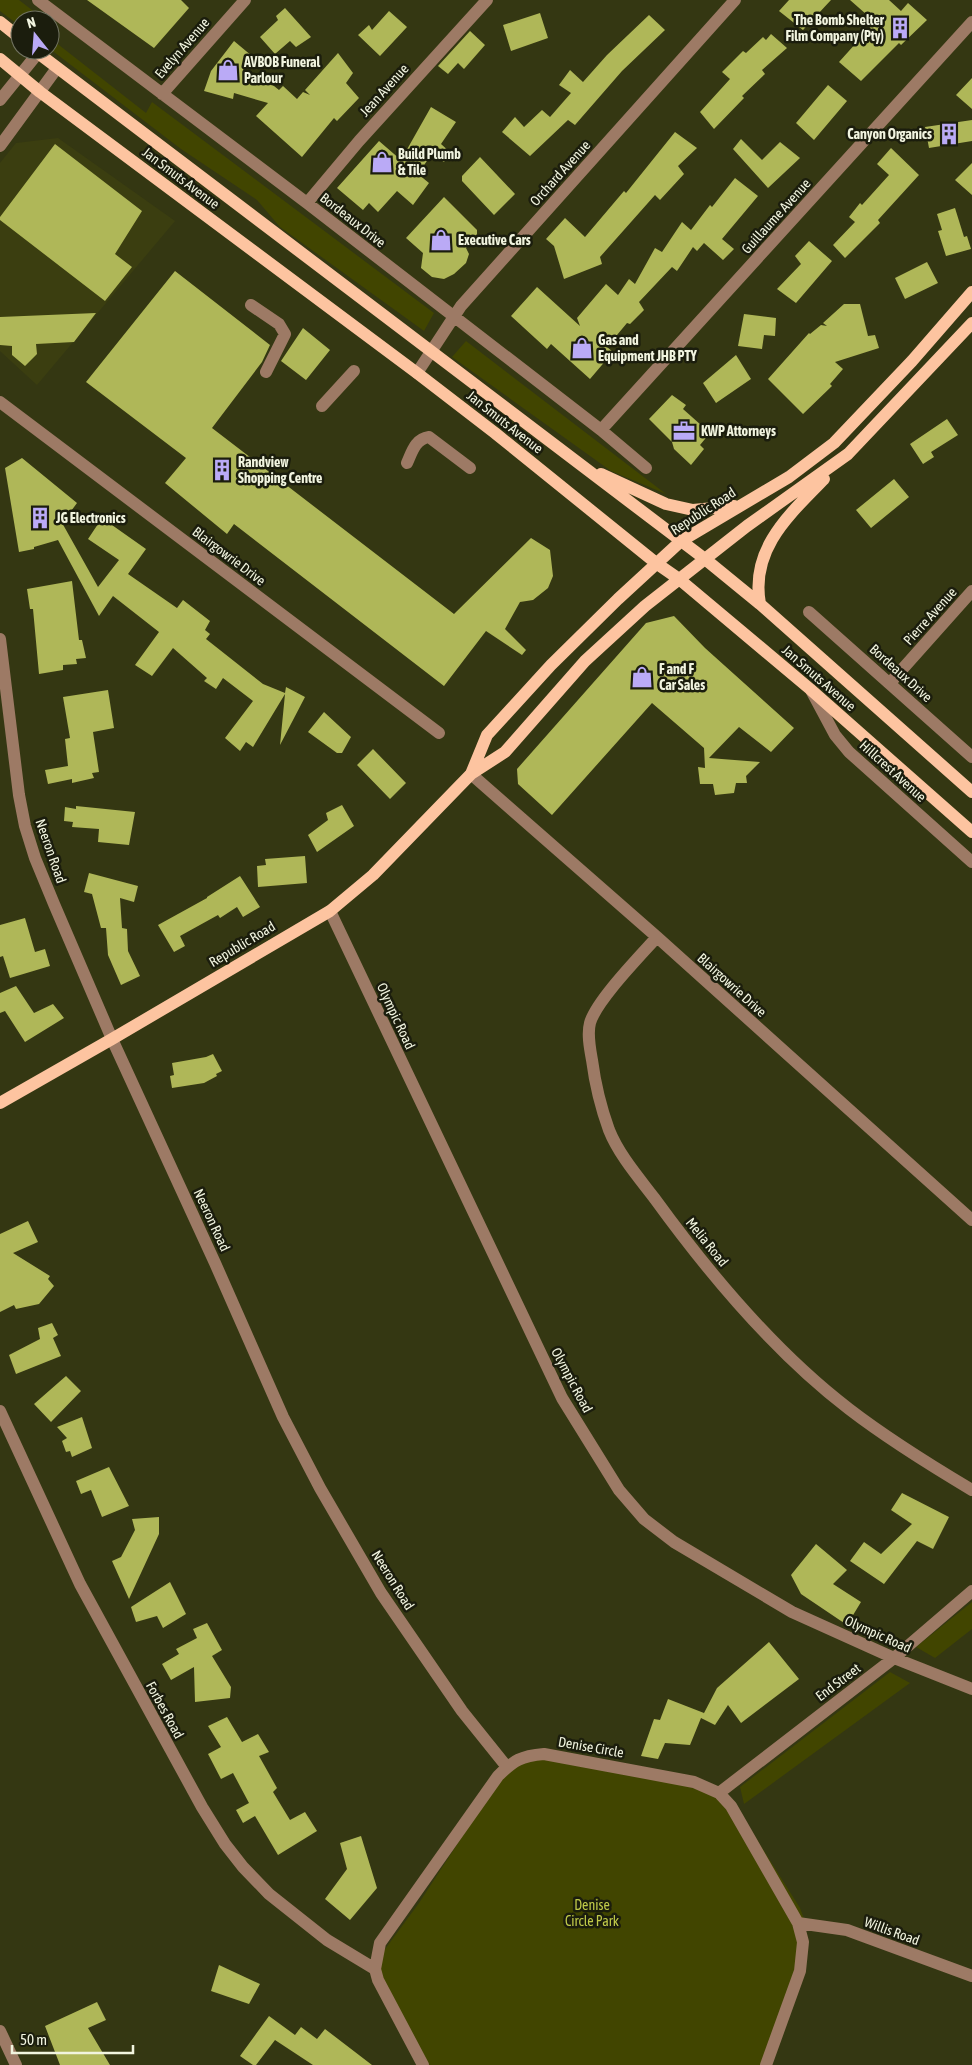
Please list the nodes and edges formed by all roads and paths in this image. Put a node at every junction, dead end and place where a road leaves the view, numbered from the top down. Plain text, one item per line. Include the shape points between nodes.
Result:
1 (38, 0) edge
2 (245, 0) edge
3 (487, 0) edge
4 (735, 0) edge
5 (0, 22) edge
6 (972, 22) edge
7 (10, 30) edge
8 (0, 59) edge
9 (30, 60) edge
10 (46, 60) edge
11 (57, 68) junction
12 (20, 75) junction
13 (40, 92) junction
14 (162, 94) junction
15 (0, 100) edge
16 (0, 146) edge
17 (307, 203) junction
18 (972, 292) edge
19 (252, 305) dead end
20 (455, 317) junction
21 (972, 323) edge
22 (432, 352) junction
23 (354, 370) dead end
24 (266, 372) dead end
25 (417, 373) junction
26 (0, 402) edge
27 (322, 406) dead end
28 (601, 430) junction
29 (848, 454) junction
30 (574, 461) junction
31 (407, 463) dead end
32 (470, 468) dead end
33 (646, 468) dead end
34 (739, 505) junction
35 (681, 541) junction
36 (705, 559) junction
37 (656, 563) junction
38 (679, 579) junction
39 (972, 591) edge
40 (760, 604) junction
41 (809, 612) dead end
42 (0, 639) edge
43 (890, 683) junction
44 (810, 689) junction
45 (439, 734) dead end
46 (972, 757) edge
47 (471, 774) junction
48 (972, 792) edge
49 (972, 832) edge
50 (972, 862) edge
51 (330, 911) junction
52 (657, 937) junction
53 (112, 1039) junction
54 (0, 1102) edge
55 (972, 1220) edge
56 (0, 1411) edge
57 (972, 1490) edge
58 (972, 1591) edge
59 (894, 1658) junction
60 (972, 1689) edge
61 (507, 1767) junction
62 (719, 1793) junction
63 (798, 1923) junction
64 (375, 1969) junction
65 (972, 1976) edge
66 (0, 2031) edge
67 (16, 2065) edge
68 (423, 2065) edge
69 (766, 2065) edge

1 - 14 street, Bordeaux Drive
2 - 14 street, Evelyn Avenue
3 - 17 street, Jean Avenue
4 - 20 street, Orchard Avenue via 461,306
5 - 7 main road
6 - 28 street, Guillaume Avenue
8 - 12 main road, Jan Smuts Avenue
9 - 12 street
10 - 11 main road, Jan Smuts Avenue
11 - 13 street
11 - 22 main road, Jan Smuts Avenue
12 - 13 main road, Jan Smuts Avenue
12 - 15 street
13 - 16 street
13 - 25 main road, Jan Smuts Avenue
14 - 17 street, Bordeaux Drive
17 - 20 street, Bordeaux Drive
18 - 34 main road, Republic Road via 834,443 789,477
19 - 24 street via 279,324 285,334
20 - 22 street, Orchard Avenue
20 - 28 street, Bordeaux Drive
21 - 29 main road, Republic Road
22 - 25 street, Orchard Avenue
22 - 30 main road, Jan Smuts Avenue
23 - 27 street
25 - 37 main road, Jan Smuts Avenue
26 - 45 street, Blairgowrie Drive
28 - 33 street, Bordeaux Drive
29 - 36 main road, Republic Road
29 - 40 main road via 773,536 759,571 757,589
30 - 34 main road via 666,504 693,510
30 - 35 main road, Jan Smuts Avenue
31 - 32 street via 416,443 429,437
34 - 35 main road, Republic Road
35 - 36 main road, Jan Smuts Avenue
35 - 37 main road, Republic Road
36 - 38 main road, Republic Road
36 - 40 main road, Jan Smuts Avenue
37 - 38 main road, Jan Smuts Avenue
37 - 47 main road, Republic Road via 551,665 487,735
38 - 44 main road, Jan Smuts Avenue
38 - 47 main road, Republic Road via 585,661 504,752
39 - 43 street, Pierre Avenue
40 - 48 main road, Jan Smuts Avenue
41 - 43 street, Bordeaux Drive
42 - 53 street, Neeron Road via 25,826 35,858
43 - 46 street, Bordeaux Drive
44 - 49 main road, Jan Smuts Avenue
44 - 50 street, Hillcrest Avenue via 835,735 850,752
47 - 51 main road, Republic Road via 373,875
47 - 52 street, Blairgowrie Drive
51 - 53 main road, Republic Road
51 - 59 street, Olympic Road via 562,1398 620,1490 644,1519 708,1563 792,1612
52 - 55 street, Blairgowrie Drive
52 - 57 street, Melia Road via 599,1004 589,1024 595,1080 610,1131 639,1177 700,1258 803,1370 849,1409 915,1456
53 - 54 main road, Republic Road
53 - 61 street, Neeron Road via 283,1417 320,1488 381,1593 462,1711
56 - 64 street, Forbes Road via 80,1584 225,1844 269,1894 327,1940
58 - 59 street, End Street
59 - 60 street, Olympic Road
59 - 62 street, End Street
61 - 62 street, Denise Circle via 524,1756 544,1754 694,1782
61 - 64 street, Denise Circle via 380,1943
62 - 63 street, Denise Circle via 731,1806
63 - 65 street, Willis Road via 847,1930
63 - 69 street, Denise Circle via 803,1942 800,1971
64 - 68 street
66 - 67 street

